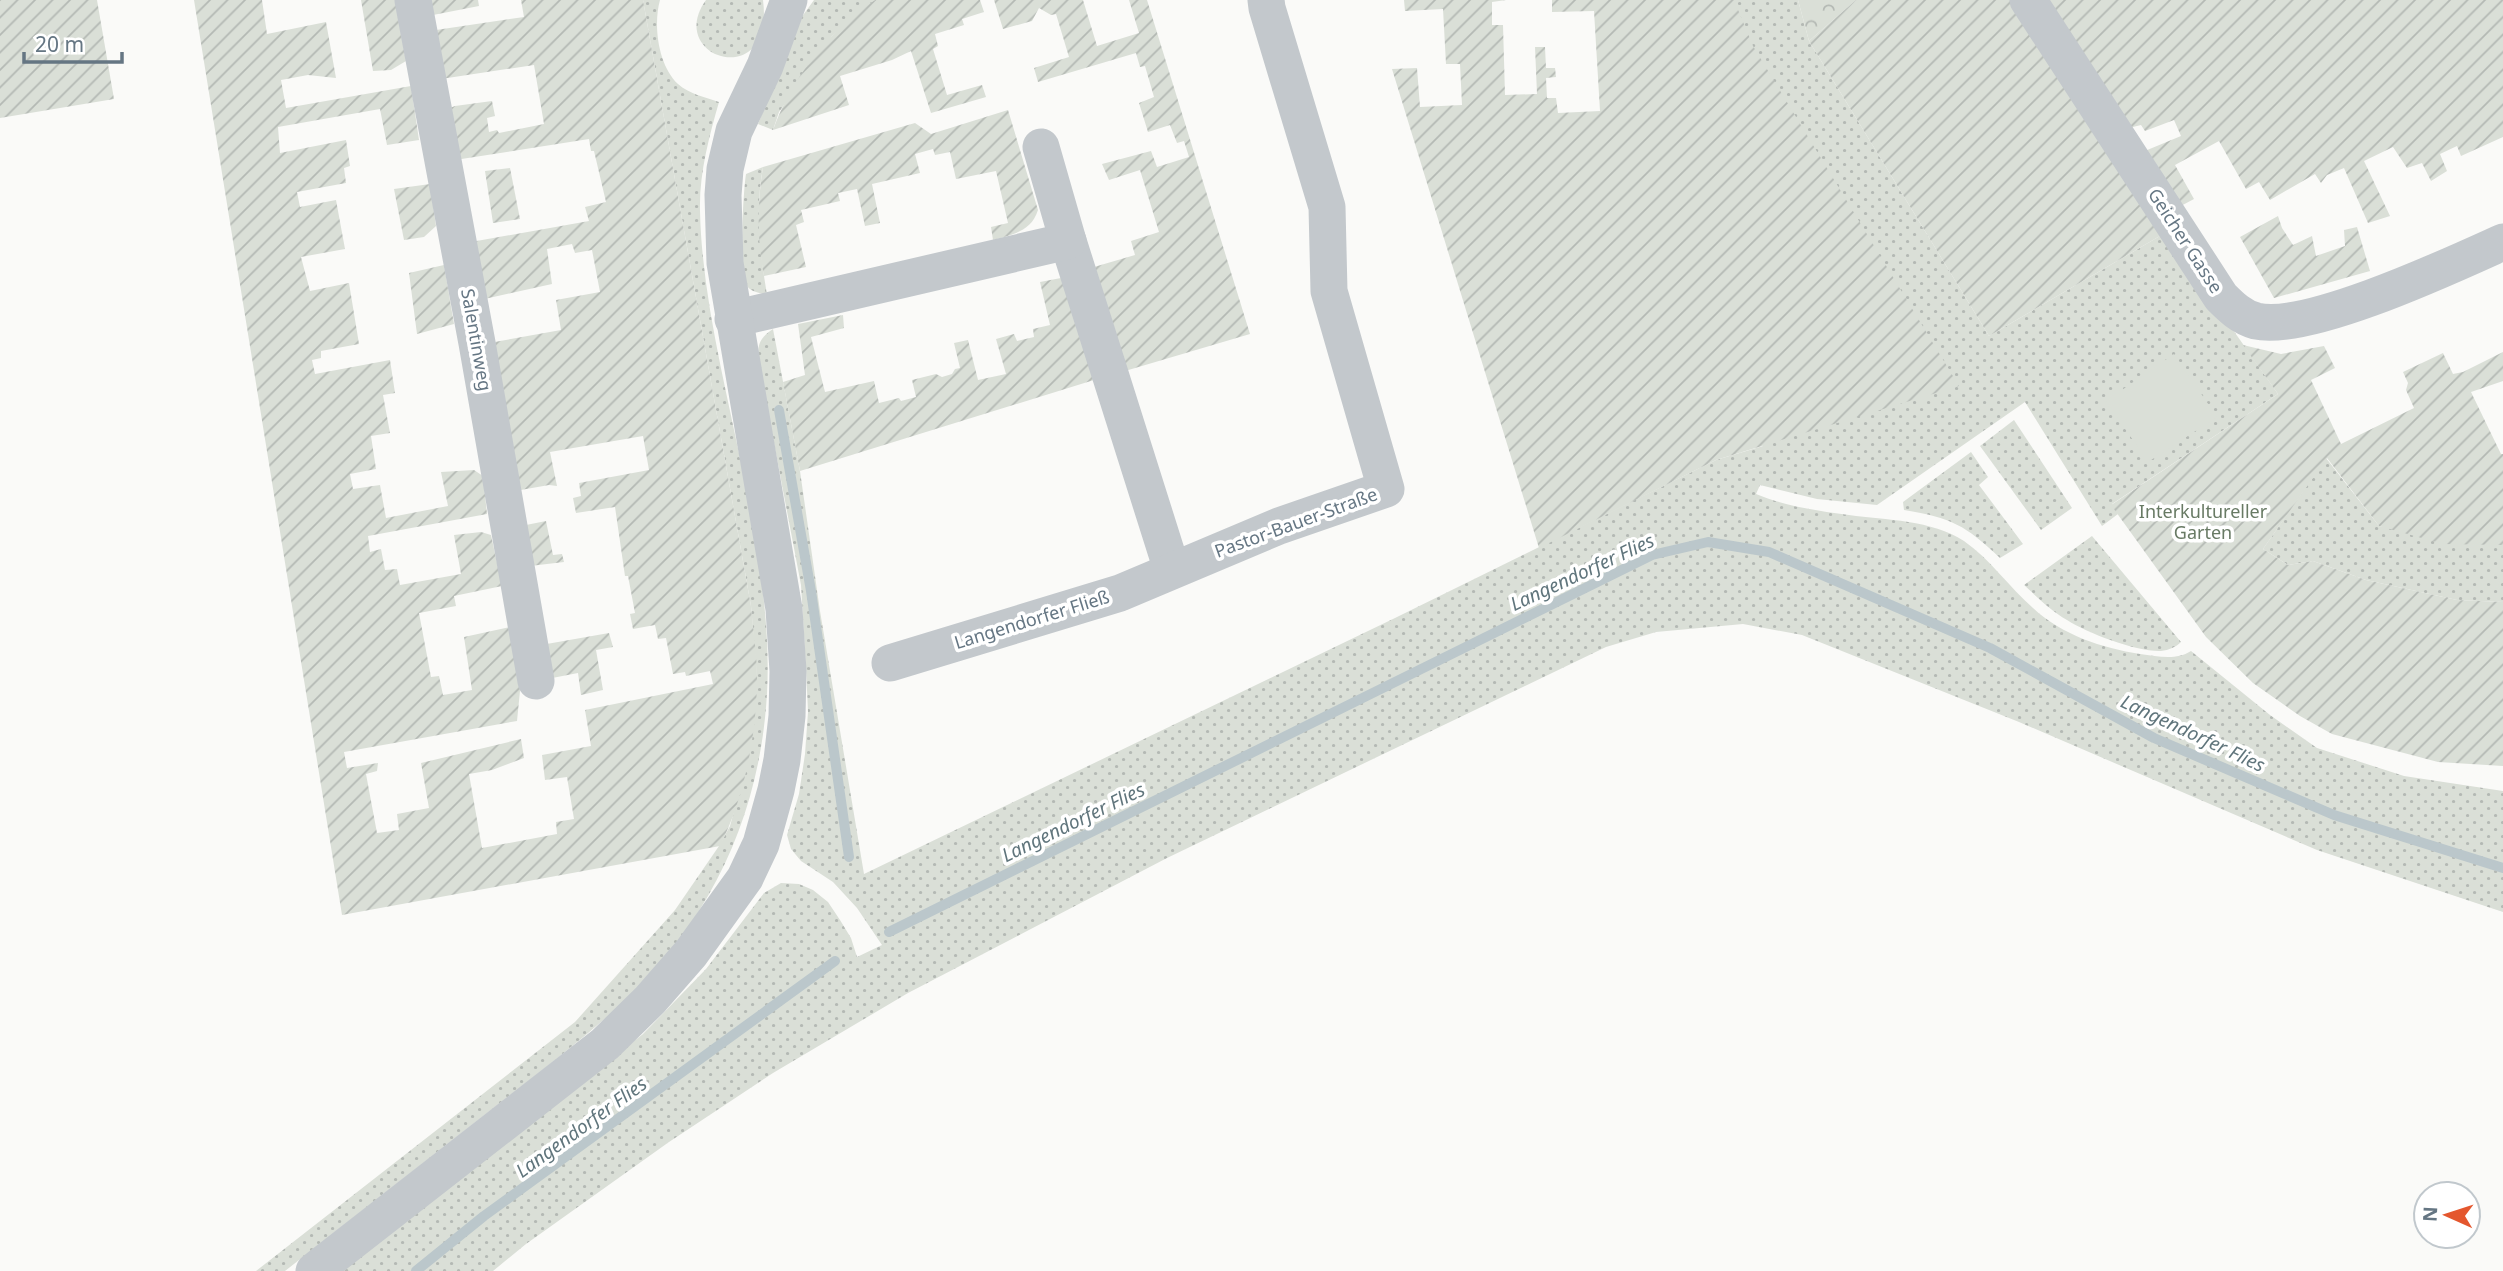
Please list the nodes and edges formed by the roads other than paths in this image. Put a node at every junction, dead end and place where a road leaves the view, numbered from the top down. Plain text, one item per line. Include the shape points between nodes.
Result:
1 (414, 0) edge
2 (789, 0) edge
3 (1266, 0) edge
4 (2028, 0) edge
5 (1041, 147) dead end
6 (1068, 241) junction
7 (2503, 242) edge
8 (733, 319) junction
9 (1172, 570) junction
10 (890, 663) dead end
11 (536, 681) dead end
12 (314, 1271) edge

1 - 11 street, Salentinweg
2 - 8 street via 734,131 725,169 724,249
3 - 9 street, Pastor-Bauer-Straße via 1327,206 1329,291 1386,489
4 - 7 street, Geicher Gasse via 2215,288 2244,316 2273,323 2308,317 2437,272
5 - 6 street
6 - 8 street
6 - 9 street
8 - 12 street via 782,595 788,671 782,760 761,844 745,878 691,953 605,1044
9 - 10 street, Langendorfer Fließ via 1120,593

